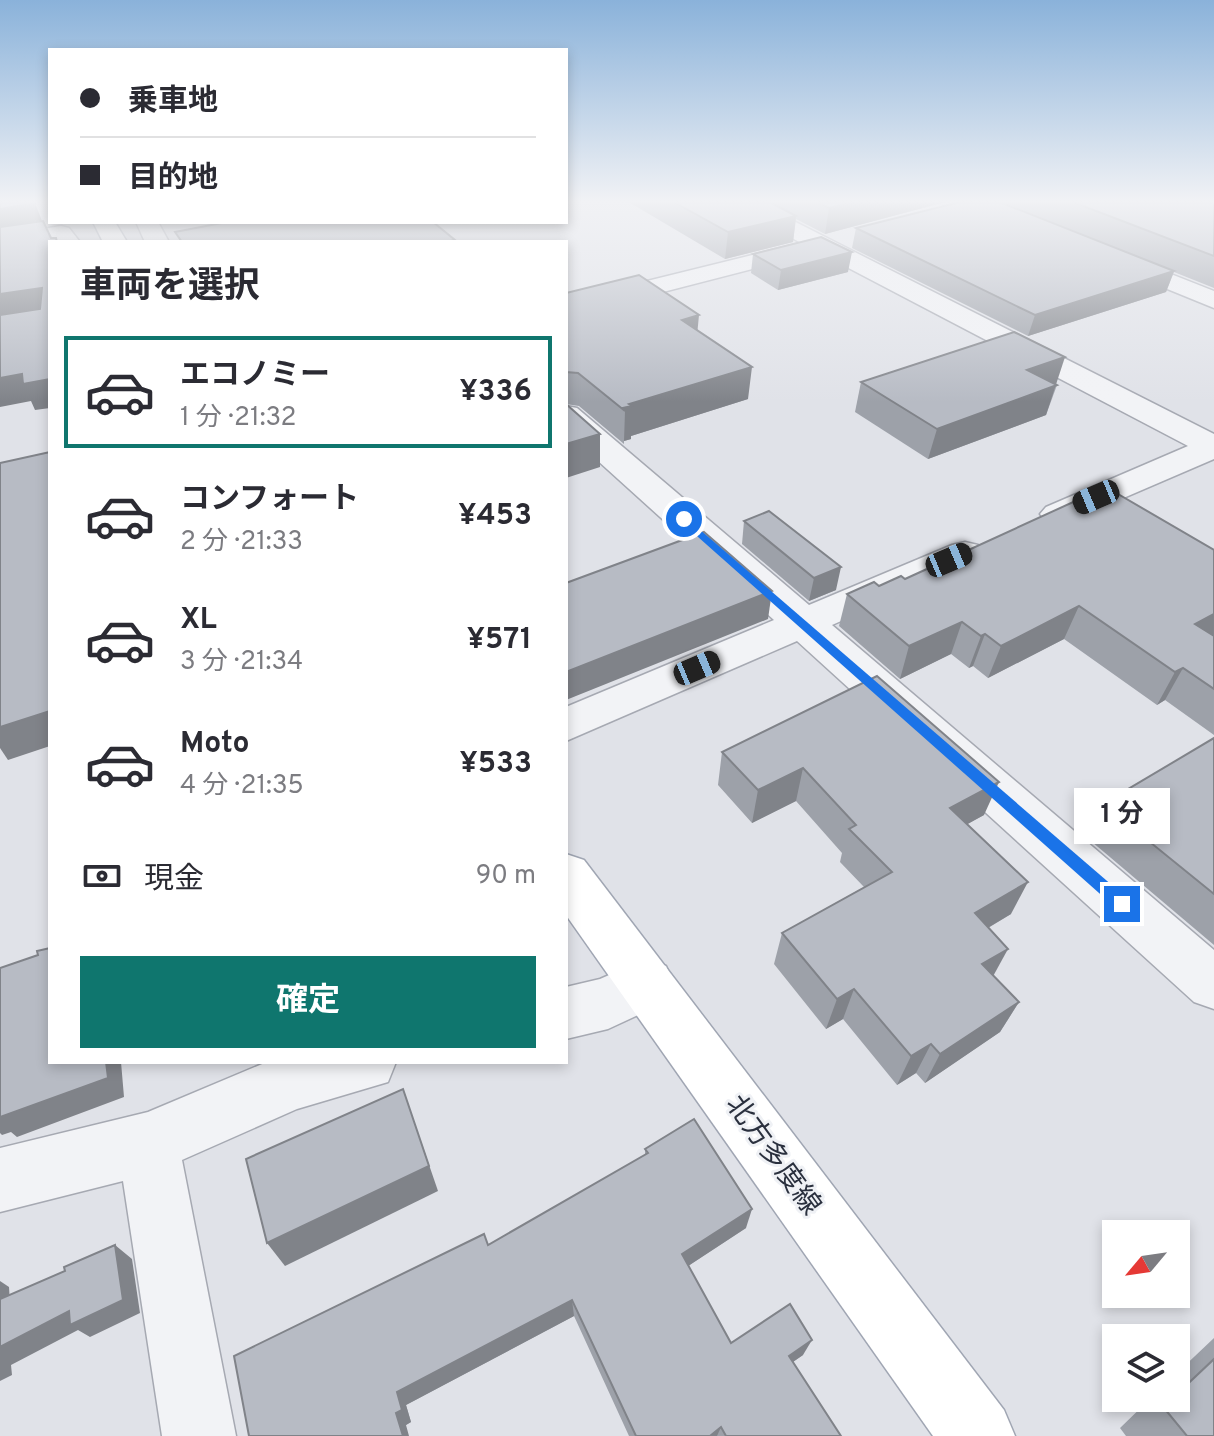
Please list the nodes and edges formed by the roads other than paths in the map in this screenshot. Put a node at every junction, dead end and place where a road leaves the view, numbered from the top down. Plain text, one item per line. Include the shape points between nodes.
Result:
1 (730, 268) edge
2 (867, 268) edge
3 (1135, 268) edge
4 (1214, 300) edge
5 (568, 308) edge
6 (568, 417) edge
7 (1214, 447) edge
8 (802, 623) junction
9 (568, 724) edge
10 (568, 878) edge
11 (646, 984) junction
12 (1214, 984) edge
13 (568, 1013) edge
14 (359, 1064) edge
15 (148, 1143) junction
16 (0, 1180) edge
17 (199, 1436) edge
18 (978, 1436) edge

1 - 5 street
2 - 7 street
3 - 4 street
6 - 8 street
7 - 8 street
8 - 9 street
8 - 12 street
10 - 11 main road, 北方多度線
11 - 13 street via 608,1003
11 - 18 main road, 北方多度線
14 - 15 street via 292,1081
15 - 16 street
15 - 17 street

